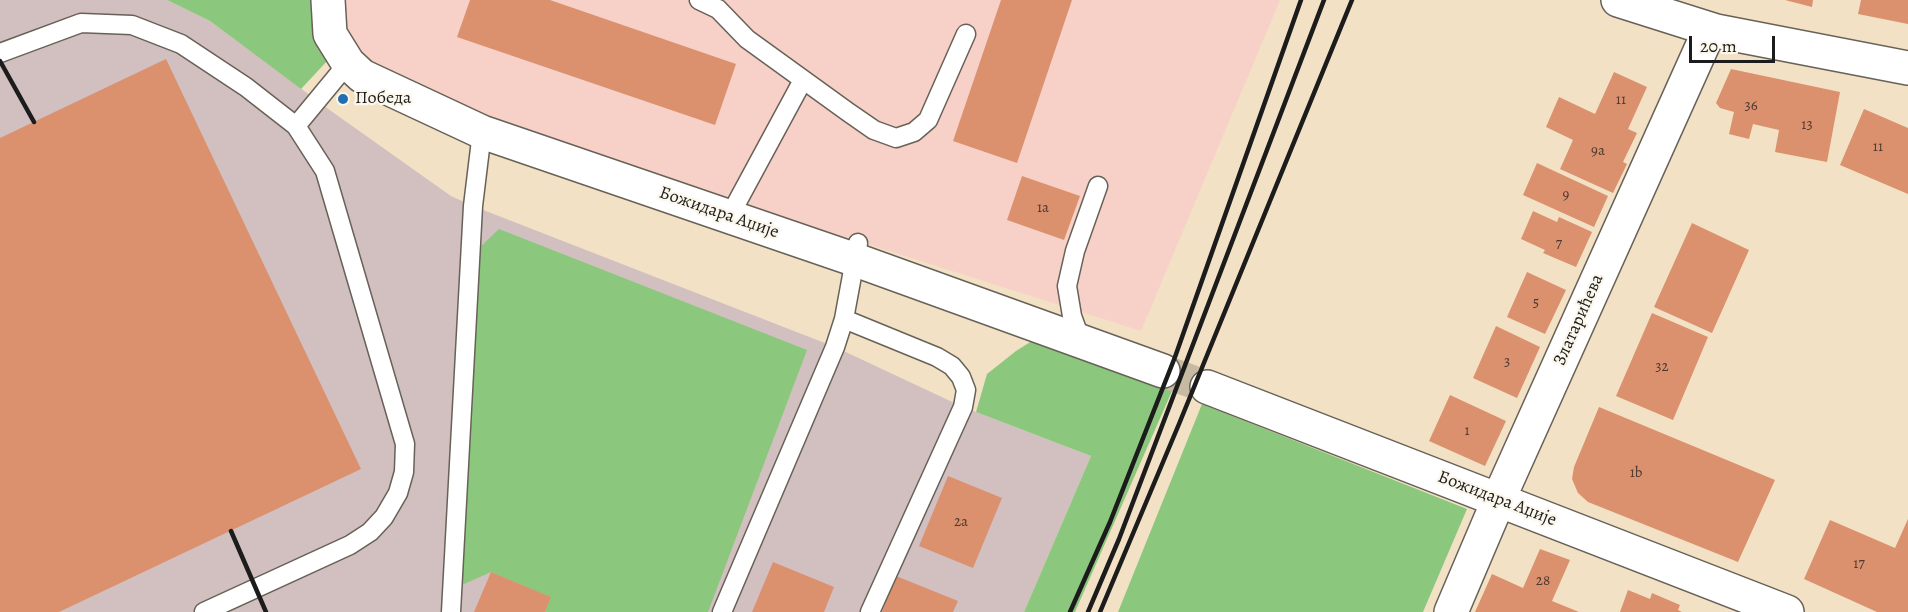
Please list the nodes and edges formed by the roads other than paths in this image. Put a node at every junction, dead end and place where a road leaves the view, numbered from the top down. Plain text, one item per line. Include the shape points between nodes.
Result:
1 (328, 0) edge
2 (699, 0) edge
3 (1618, 0) edge
4 (1710, 29) junction
5 (966, 34) dead end
6 (0, 53) edge
7 (348, 63) junction
8 (1908, 68) edge
9 (803, 80) junction
10 (296, 126) junction
11 (482, 132) junction
12 (1098, 186) dead end
13 (729, 217) junction
14 (856, 251) junction
15 (843, 319) junction
16 (1081, 341) junction
17 (1163, 371) tunnel mouth
18 (1207, 387) tunnel mouth
19 (1498, 500) junction
20 (204, 612) edge
21 (451, 612) edge
22 (722, 612) edge
23 (870, 612) edge
24 (1451, 612) edge
25 (1787, 612) edge

1 - 7 street, Божидара Аџије via 330,34
2 - 9 lane via 718,9 747,39
3 - 4 street
4 - 8 street
4 - 19 street, Златарићева
5 - 9 lane via 928,120 914,132 896,138 874,130
6 - 10 lane via 81,22 132,25 181,44
7 - 10 lane
7 - 11 street, Божидара Аџије via 362,76
9 - 13 lane
10 - 20 lane via 325,171 405,444 404,472 398,493 384,517 360,539
11 - 13 street, Божидара Аџије
11 - 21 lane via 473,206
12 - 16 lane via 1066,286
13 - 14 street, Божидара Аџије
14 - 15 lane
14 - 16 street, Божидара Аџије
15 - 22 lane via 835,347
15 - 23 lane via 937,357 952,366 966,390 963,407
16 - 17 street, Божидара Аџије
18 - 19 street, Божидара Аџије
19 - 24 street, Златарићева
19 - 25 street, Божидара Аџије

